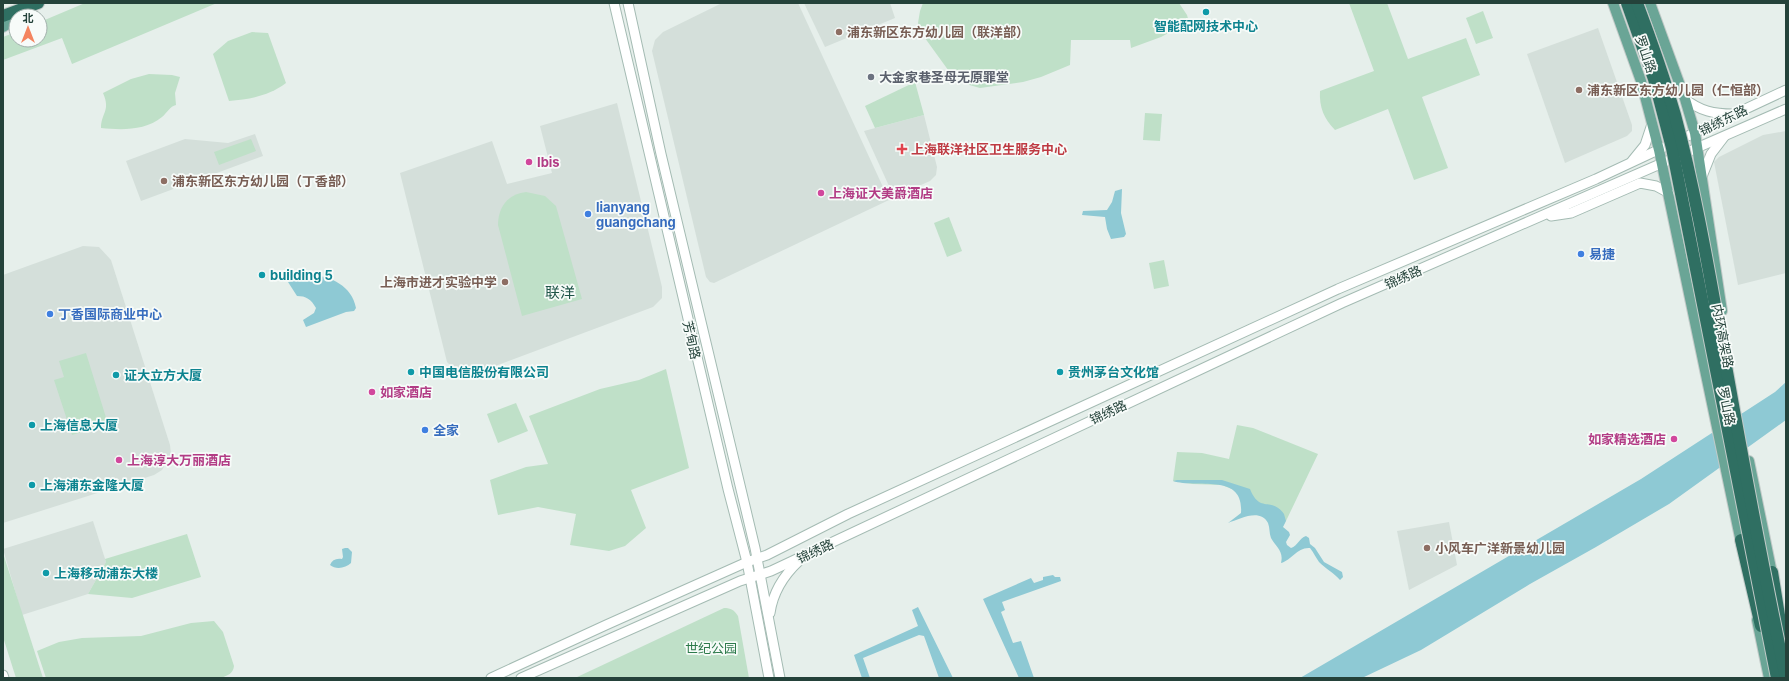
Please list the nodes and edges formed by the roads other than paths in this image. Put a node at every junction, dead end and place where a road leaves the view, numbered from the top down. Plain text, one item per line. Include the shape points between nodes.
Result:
1 (39, 3) edge
2 (614, 3) edge
3 (628, 3) edge
4 (1613, 3) edge
5 (1627, 3) edge
6 (1637, 3) edge
7 (1650, 3) edge
8 (3, 16) edge
9 (1786, 90) edge
10 (1685, 99) junction
11 (1786, 109) edge
12 (1734, 114) junction
13 (1652, 124) junction
14 (1695, 133) junction
15 (1726, 135) junction
16 (1697, 149) junction
17 (1660, 150) junction
18 (1630, 164) junction
19 (1663, 164) junction
20 (1701, 179) junction
21 (1669, 193) junction
22 (1540, 217) junction
23 (1741, 540) junction
24 (805, 556) junction
25 (758, 559) junction
26 (747, 562) junction
27 (1772, 572) junction
28 (760, 575) junction
29 (750, 578) junction
30 (769, 617) junction
31 (1786, 639) edge
32 (1786, 655) edge
33 (491, 678) edge
34 (521, 678) edge
35 (769, 678) edge
36 (780, 678) edge
37 (1769, 678) edge
38 (1773, 678) edge
39 (1777, 678) edge
40 (1786, 678) edge

1 - 8 highway
2 - 26 main road, 芳甸路
3 - 25 main road, 芳甸路 via 660,149
4 - 13 main road, 罗山路 via 1641,81
5 - 39 highway, 内环高架路, bridge via 1654,79 1672,148
6 - 40 highway, 内环高架路, bridge via 1657,57 1689,174
7 - 10 main road, 罗山路
9 - 12 main road, 锦绣东路
10 - 12 main road via 1706,112
10 - 14 main road, 罗山路
11 - 15 main road, 锦绣东路
12 - 14 main road, 锦绣东路
13 - 17 main road, 罗山路
13 - 18 main road via 1645,145
14 - 16 main road, 罗山路
14 - 17 main road, 锦绣东路
15 - 16 main road, 锦绣东路
15 - 20 main road via 1711,154
16 - 19 main road, 锦绣路
16 - 20 main road, 罗山路
17 - 18 main road, 锦绣路
17 - 19 main road, 罗山路
18 - 25 main road, 锦绣路 via 1338,289 848,514
19 - 21 main road, 罗山路
19 - 22 main road, 锦绣路
20 - 27 main road, 罗山路 via 1736,396
21 - 22 main road via 1656,186 1640,183 1571,213
21 - 23 main road, 罗山路
22 - 24 main road, 锦绣路 via 1334,307
23 - 37 main road, 罗山路
23 - 38 highway
24 - 28 main road, 锦绣路
24 - 30 main road via 788,572 778,588
25 - 26 main road, 锦绣路
25 - 28 main road, 芳甸路
26 - 29 main road, 芳甸路
26 - 33 main road, 锦绣路
27 - 31 main road, 罗山路
27 - 32 highway
28 - 29 main road, 锦绣路
28 - 30 main road, 芳甸路
29 - 34 main road, 锦绣路
29 - 35 main road, 芳甸路
30 - 36 main road, 芳甸路

